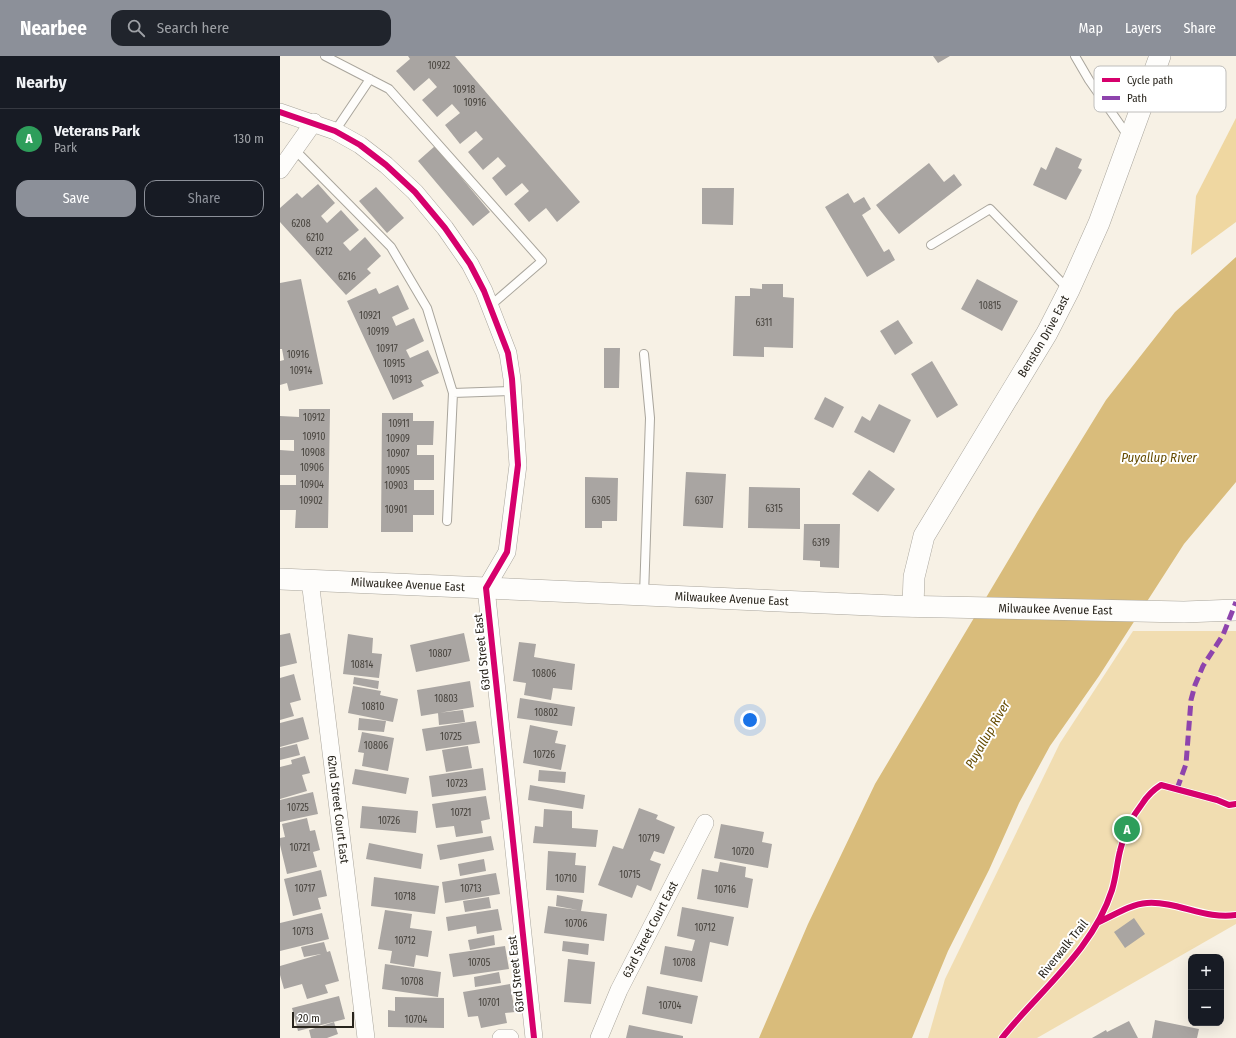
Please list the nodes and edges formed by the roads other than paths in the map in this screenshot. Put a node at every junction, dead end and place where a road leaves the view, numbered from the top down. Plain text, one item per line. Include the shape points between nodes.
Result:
1 (325, 56) edge
2 (1075, 56) edge
3 (1160, 56) edge
4 (1156, 66) edge
5 (370, 79) junction
6 (1094, 87) edge
7 (280, 112) edge
8 (1112, 112) edge
9 (1140, 112) edge
10 (314, 122) junction
11 (334, 131) junction
12 (1130, 138) junction
13 (295, 150) junction
14 (280, 170) edge
15 (931, 245) dead end
16 (1069, 290) junction
17 (490, 306) junction
18 (644, 354) dead end
19 (513, 391) junction
20 (453, 393) junction
21 (447, 521) dead end
22 (280, 579) edge
23 (310, 580) junction
24 (486, 588) junction
25 (644, 596) junction
26 (913, 606) junction
27 (1236, 610) edge
28 (705, 823) dead end
29 (366, 1038) edge
30 (501, 1038) edge
31 (510, 1038) edge
32 (534, 1038) edge
33 (599, 1038) edge

1 - 5 lane
2 - 6 lane
3 - 4 street, Benston Drive East
5 - 11 lane
5 - 17 lane via 389,89 542,261
7 - 10 street
8 - 12 lane
9 - 12 street, Benston Drive East
10 - 11 street
10 - 13 street
11 - 17 street via 360,145 415,192 445,228 476,275
12 - 16 street, Benston Drive East via 1099,223
13 - 14 street
13 - 20 lane via 391,247 427,308
15 - 16 lane via 990,208
16 - 26 street, Benston Drive East via 1047,333 924,536 914,577
17 - 19 street via 508,353
18 - 25 lane via 650,418
19 - 20 lane
19 - 24 street via 518,465 507,552
20 - 21 lane
22 - 23 street, Milwaukee Avenue East
23 - 24 street, Milwaukee Avenue East
23 - 29 street, 62nd Street Court East
24 - 25 street, Milwaukee Avenue East
24 - 32 street, 63rd Street East
25 - 26 street, Milwaukee Avenue East
26 - 27 street, Milwaukee Avenue East via 1184,612
28 - 33 street, 63rd Street Court East via 619,990
30 - 31 street

